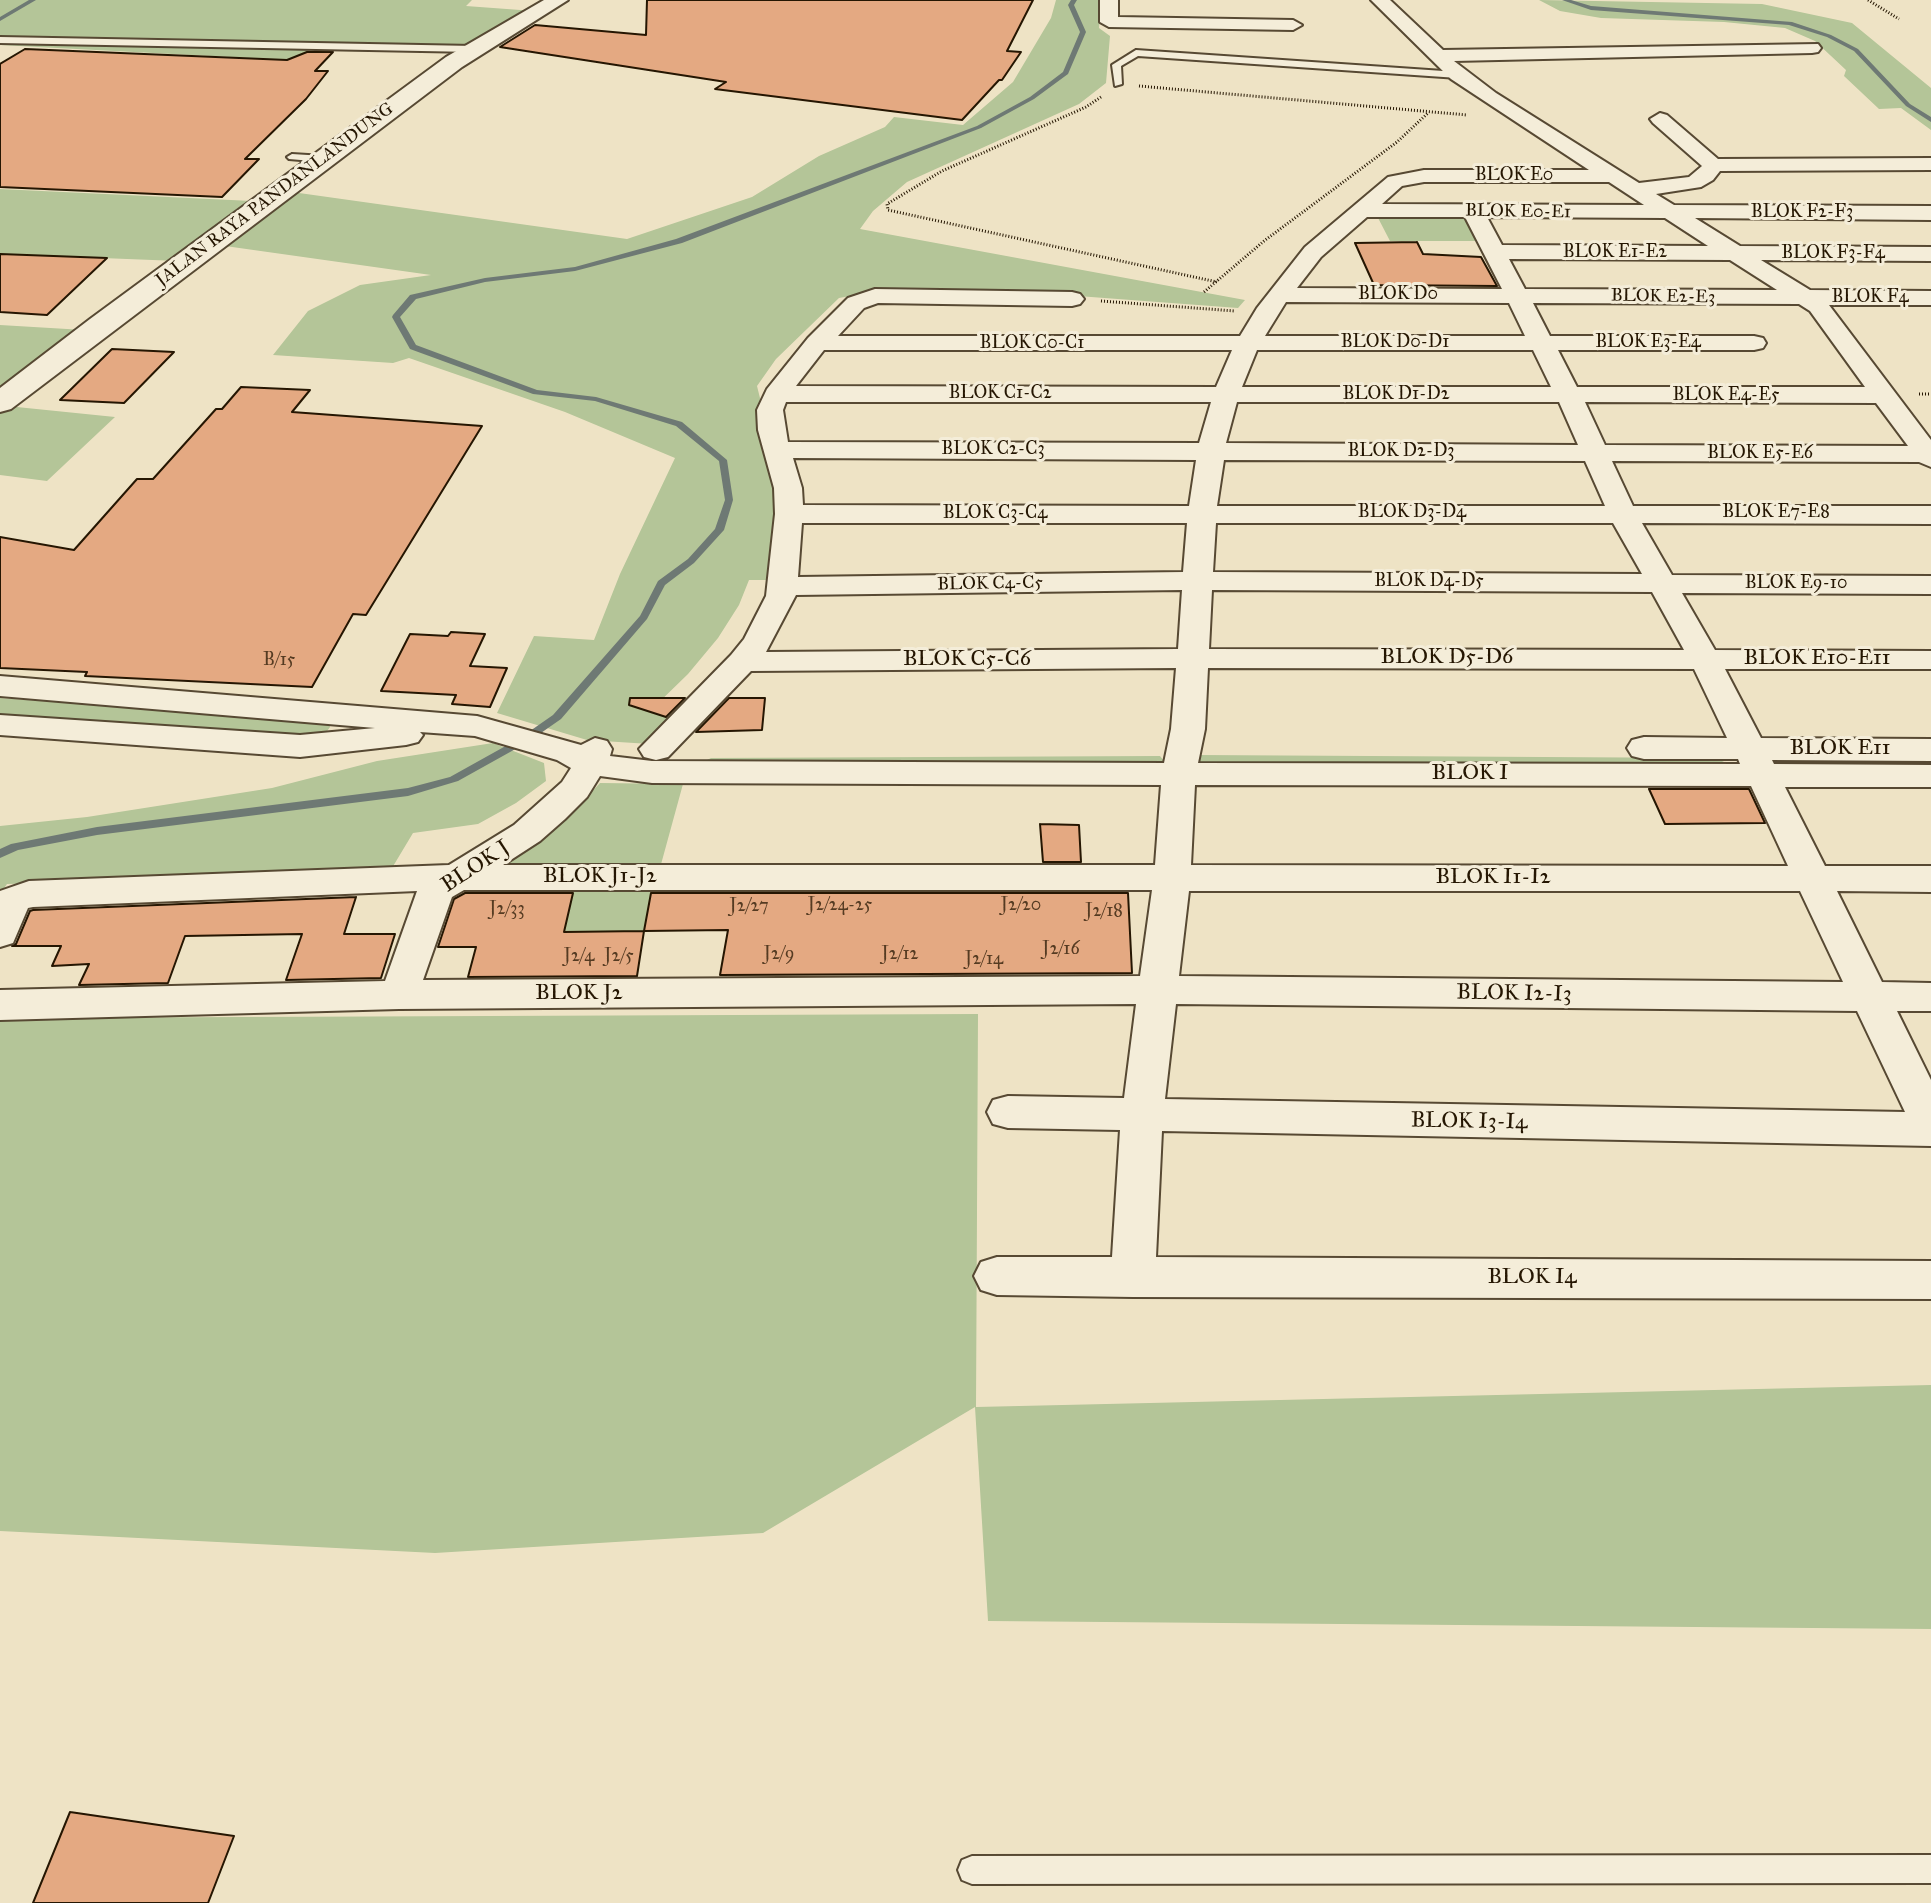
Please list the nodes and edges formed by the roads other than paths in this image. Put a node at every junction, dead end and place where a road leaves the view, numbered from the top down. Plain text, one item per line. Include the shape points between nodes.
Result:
1 (558, 0) edge
2 (1109, 0) edge
3 (1358, 0) edge
4 (1380, 0) edge
5 (1289, 3) dead end
6 (0, 40) edge
7 (1396, 40) dead end
8 (1812, 48) dead end
9 (474, 49) junction
10 (1594, 52) junction
11 (1438, 56) junction
12 (1616, 69) dead end
13 (1458, 75) junction
14 (1118, 84) road end
15 (1660, 119) dead end
16 (292, 157) dead end
17 (324, 159) junction
18 (1931, 164) edge
19 (1710, 170) junction
20 (1931, 174) edge
21 (1615, 176) junction
22 (1636, 190) junction
23 (1363, 210) junction
24 (1473, 211) junction
25 (1672, 213) junction
26 (1931, 213) edge
27 (1495, 252) junction
28 (1736, 254) junction
29 (1931, 254) edge
30 (1517, 295) junction
31 (1931, 298) edge
32 (1072, 299) road end
33 (1809, 299) junction
34 (1272, 304) junction
35 (817, 343) junction
36 (1247, 343) junction
37 (1754, 343) dead end
38 (1542, 344) junction
39 (776, 394) junction
40 (1224, 394) junction
41 (1882, 395) junction
42 (1569, 396) junction
43 (0, 403) edge
44 (777, 450) junction
45 (1210, 452) junction
46 (1593, 453) junction
47 (1930, 456) edge
48 (1202, 513) junction
49 (1622, 513) junction
50 (789, 514) junction
51 (1931, 515) edge
52 (1197, 581) junction
53 (1662, 583) junction
54 (1931, 585) edge
55 (782, 586) junction
56 (1191, 658) junction
57 (1704, 658) junction
58 (1931, 660) edge
59 (742, 662) junction
60 (0, 686) edge
61 (348, 713) junction
62 (0, 725) edge
63 (477, 726) junction
64 (332, 744) junction
65 (656, 749) junction
66 (1931, 750) edge
67 (578, 753) junction
68 (1182, 761) junction
69 (1755, 762) junction
70 (1931, 776) edge
71 (459, 877) junction
72 (1172, 878) junction
73 (1813, 878) junction
74 (1931, 879) edge
75 (0, 934) edge
76 (1159, 990) junction
77 (399, 995) junction
78 (1870, 997) junction
79 (1931, 997) edge
80 (0, 1005) edge
81 (1008, 1112) dead end
82 (1142, 1116) junction
83 (1931, 1122) edge
84 (1931, 1129) edge
85 (997, 1276) dead end
86 (1133, 1278) junction
87 (1931, 1280) edge
88 (1931, 1869) edge
89 (972, 1870) dead end

1 - 9 street, JALAN RAYA PANDANLANDUNG
2 - 5 street via 1109,22 1295,32
3 - 7 street
4 - 11 street
6 - 9 lane
8 - 10 street
9 - 17 street, JALAN RAYA PANDANLANDUNG
10 - 11 street
10 - 12 street
11 - 13 street
13 - 14 lane via 1136,53 1116,65
13 - 21 street
15 - 19 street
16 - 17 lane
17 - 43 street, JALAN RAYA PANDANLANDUNG
18 - 19 street
19 - 20 street
19 - 22 street via 1686,186
21 - 22 street
21 - 23 street, BLOK E0 via 1413,176 1395,181
22 - 25 street
23 - 24 street, BLOK E0-E1
23 - 34 street via 1313,252
24 - 25 street, BLOK E0-E1
24 - 27 street
25 - 26 street, BLOK F2-F3
25 - 28 street
27 - 28 street, BLOK E1-E2
27 - 30 street
28 - 29 street, BLOK F3-F4
28 - 33 street
30 - 33 street, BLOK E2-E3
30 - 34 street, BLOK D0
30 - 38 street
31 - 33 street, BLOK F4
32 - 35 street via 875,296 856,303
33 - 41 street
34 - 36 street
35 - 36 street, BLOK C0-C1
35 - 39 street
36 - 38 street, BLOK D0-D1
36 - 40 street
37 - 38 street, BLOK E3-E4
38 - 42 street
39 - 40 street, BLOK C1-C2
39 - 44 street via 770,410
40 - 42 street, BLOK D1-D2
40 - 45 street
41 - 42 street, BLOK E4-E5
41 - 47 street
42 - 46 street
44 - 45 street, BLOK C2-C3
44 - 50 street
45 - 46 street, BLOK D2-D3
45 - 48 street
46 - 47 street, BLOK E5-E6
46 - 49 street
48 - 49 street, BLOK D3-D4
48 - 50 street, BLOK C3-C4
48 - 52 street
49 - 51 street, BLOK E7-E8
49 - 53 street
50 - 55 street
52 - 53 street, BLOK D4-D5
52 - 55 street, BLOK C4-C5
52 - 56 street
53 - 54 street, BLOK E9-10
53 - 57 street
55 - 59 street via 768,623
56 - 57 street, BLOK D5-D6
56 - 59 street, BLOK C5-C6
56 - 68 street
57 - 58 street, BLOK E10-E11
57 - 69 street
59 - 65 street
60 - 61 street
61 - 63 street
61 - 64 lane
62 - 64 street
63 - 64 street
63 - 67 street
65 - 67 street
65 - 68 street
66 - 69 street, BLOK E11
67 - 68 street via 681,773
67 - 71 street, BLOK J via 575,789 544,818
68 - 69 street, BLOK I
68 - 72 street
69 - 70 street
69 - 73 street
71 - 72 street, BLOK J1-J2
71 - 75 street, BLOK J1-J2 via 29,894 13,900
71 - 77 street, BLOK J via 436,890
72 - 73 street, BLOK I1-I2
72 - 76 street
73 - 74 street, BLOK I1-I2
73 - 78 street
76 - 77 street, BLOK J2
76 - 78 street, BLOK I2-I3
76 - 82 street
77 - 80 street, BLOK J2
78 - 79 street, BLOK I2-I3
78 - 83 street
81 - 82 street, BLOK I3-I4
82 - 84 street, BLOK I3-I4
82 - 86 street
85 - 86 street, BLOK I4
86 - 87 street, BLOK I4
88 - 89 lane

